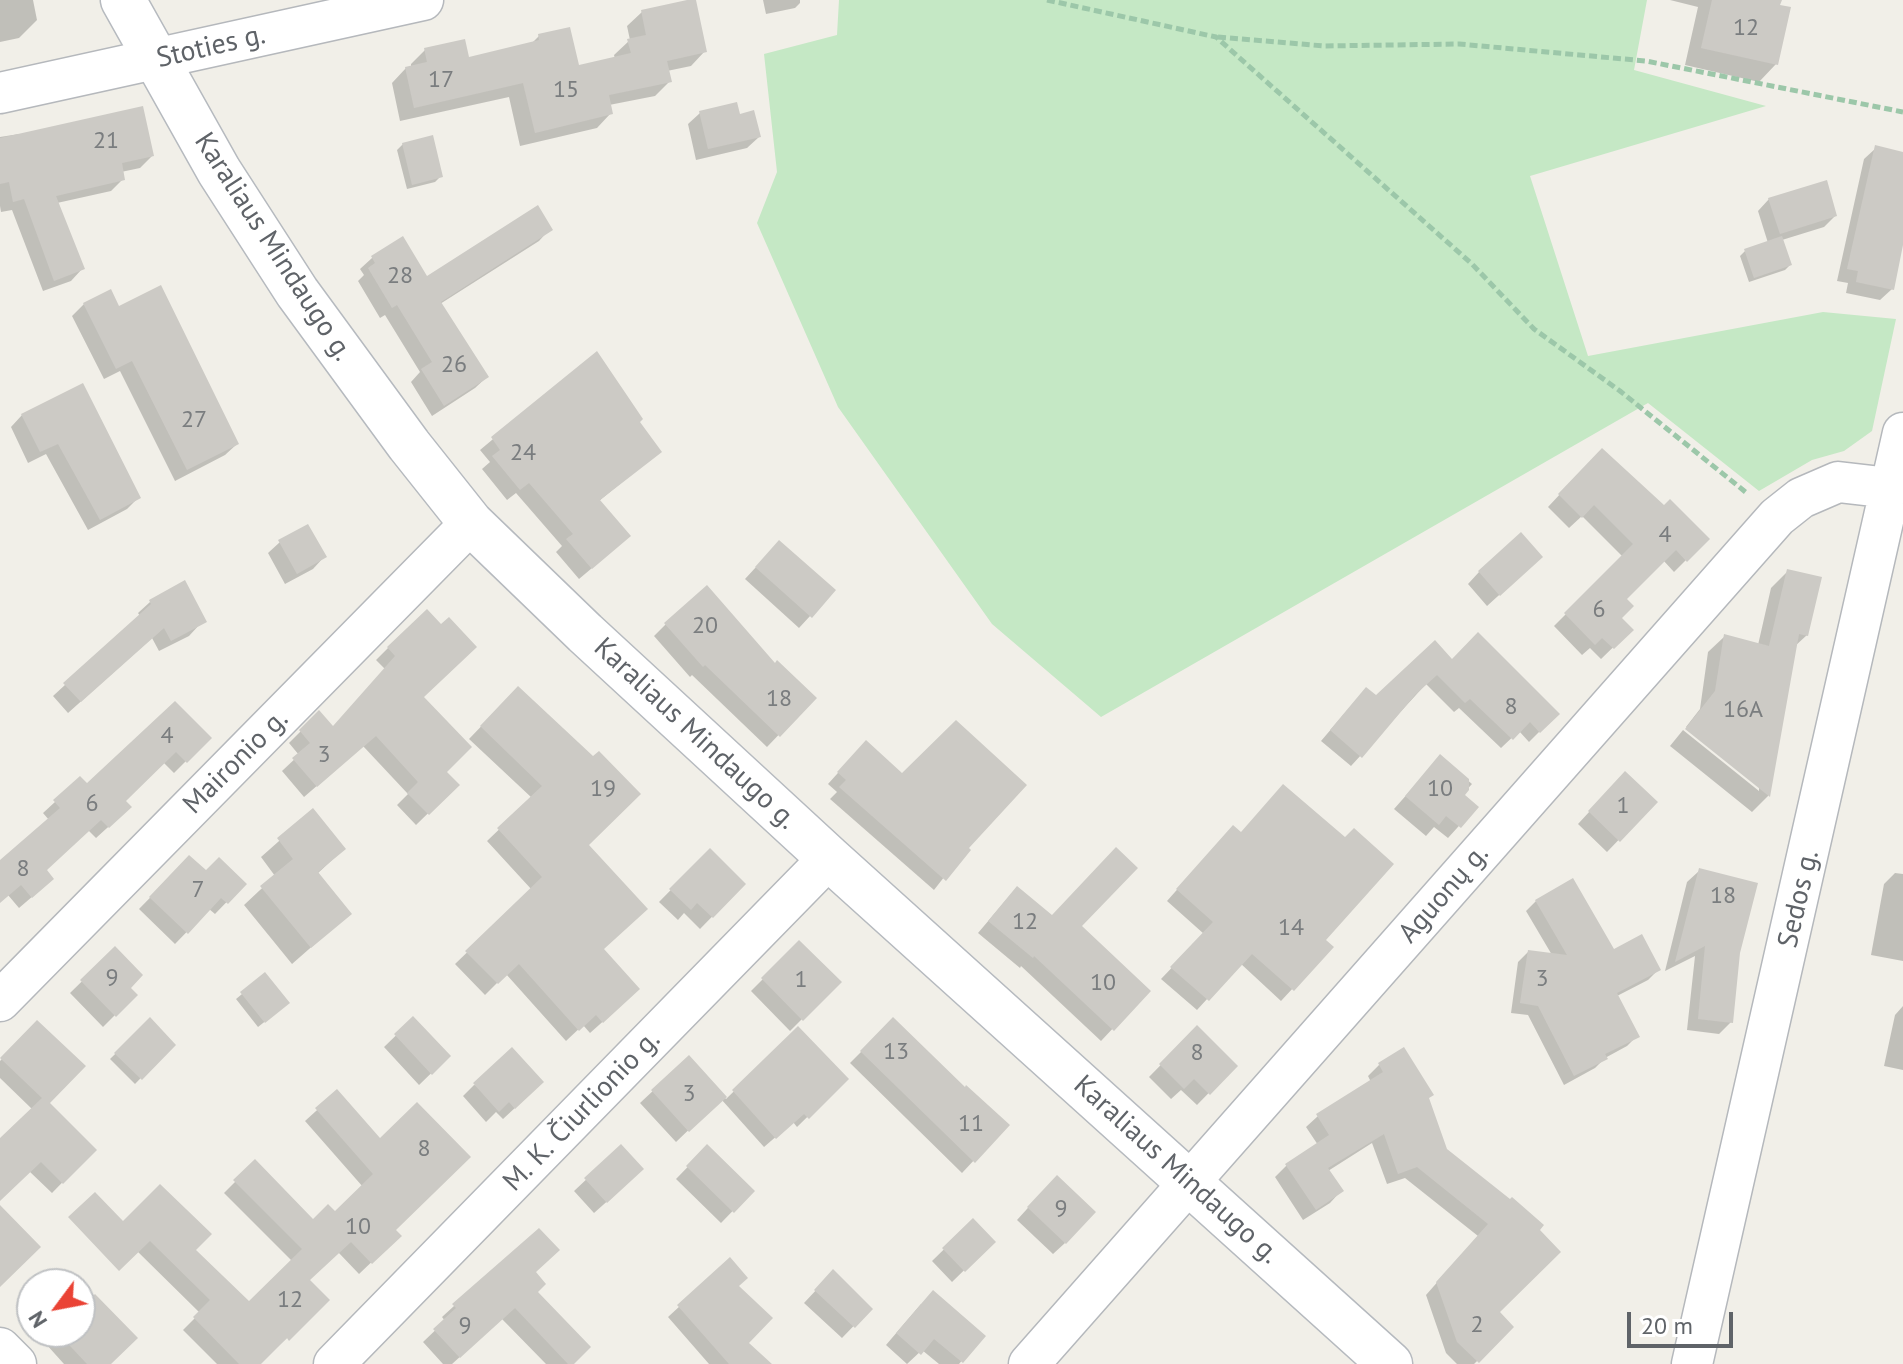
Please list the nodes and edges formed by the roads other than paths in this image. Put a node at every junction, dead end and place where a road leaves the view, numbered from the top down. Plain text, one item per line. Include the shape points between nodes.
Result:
1 (123, 0) edge
2 (423, 0) edge
3 (155, 60) junction
4 (0, 93) edge
5 (1903, 433) edge
6 (1890, 488) junction
7 (471, 523) junction
8 (829, 858) junction
9 (0, 1001) edge
10 (1189, 1181) junction
11 (0, 1348) edge
12 (16, 1364) edge
13 (334, 1364) edge
14 (1029, 1364) edge
15 (1390, 1364) edge
16 (1692, 1364) edge

1 - 3 main road, Karaliaus Mindaugo g.
2 - 3 street, Stoties g.
3 - 4 street, Stoties g.
3 - 7 main road, Karaliaus Mindaugo g. via 297,292
5 - 6 street, Sedos g.
6 - 10 street, Aguonų g. via 1838,482 1801,498 1777,517
6 - 16 street, Sedos g.
7 - 8 main road, Karaliaus Mindaugo g.
7 - 9 street, Maironio g.
8 - 10 main road, Karaliaus Mindaugo g.
8 - 13 street, M. K. Čiurlionio g.
10 - 14 street, Aguonų g.
10 - 15 main road, Karaliaus Mindaugo g.
11 - 12 street

